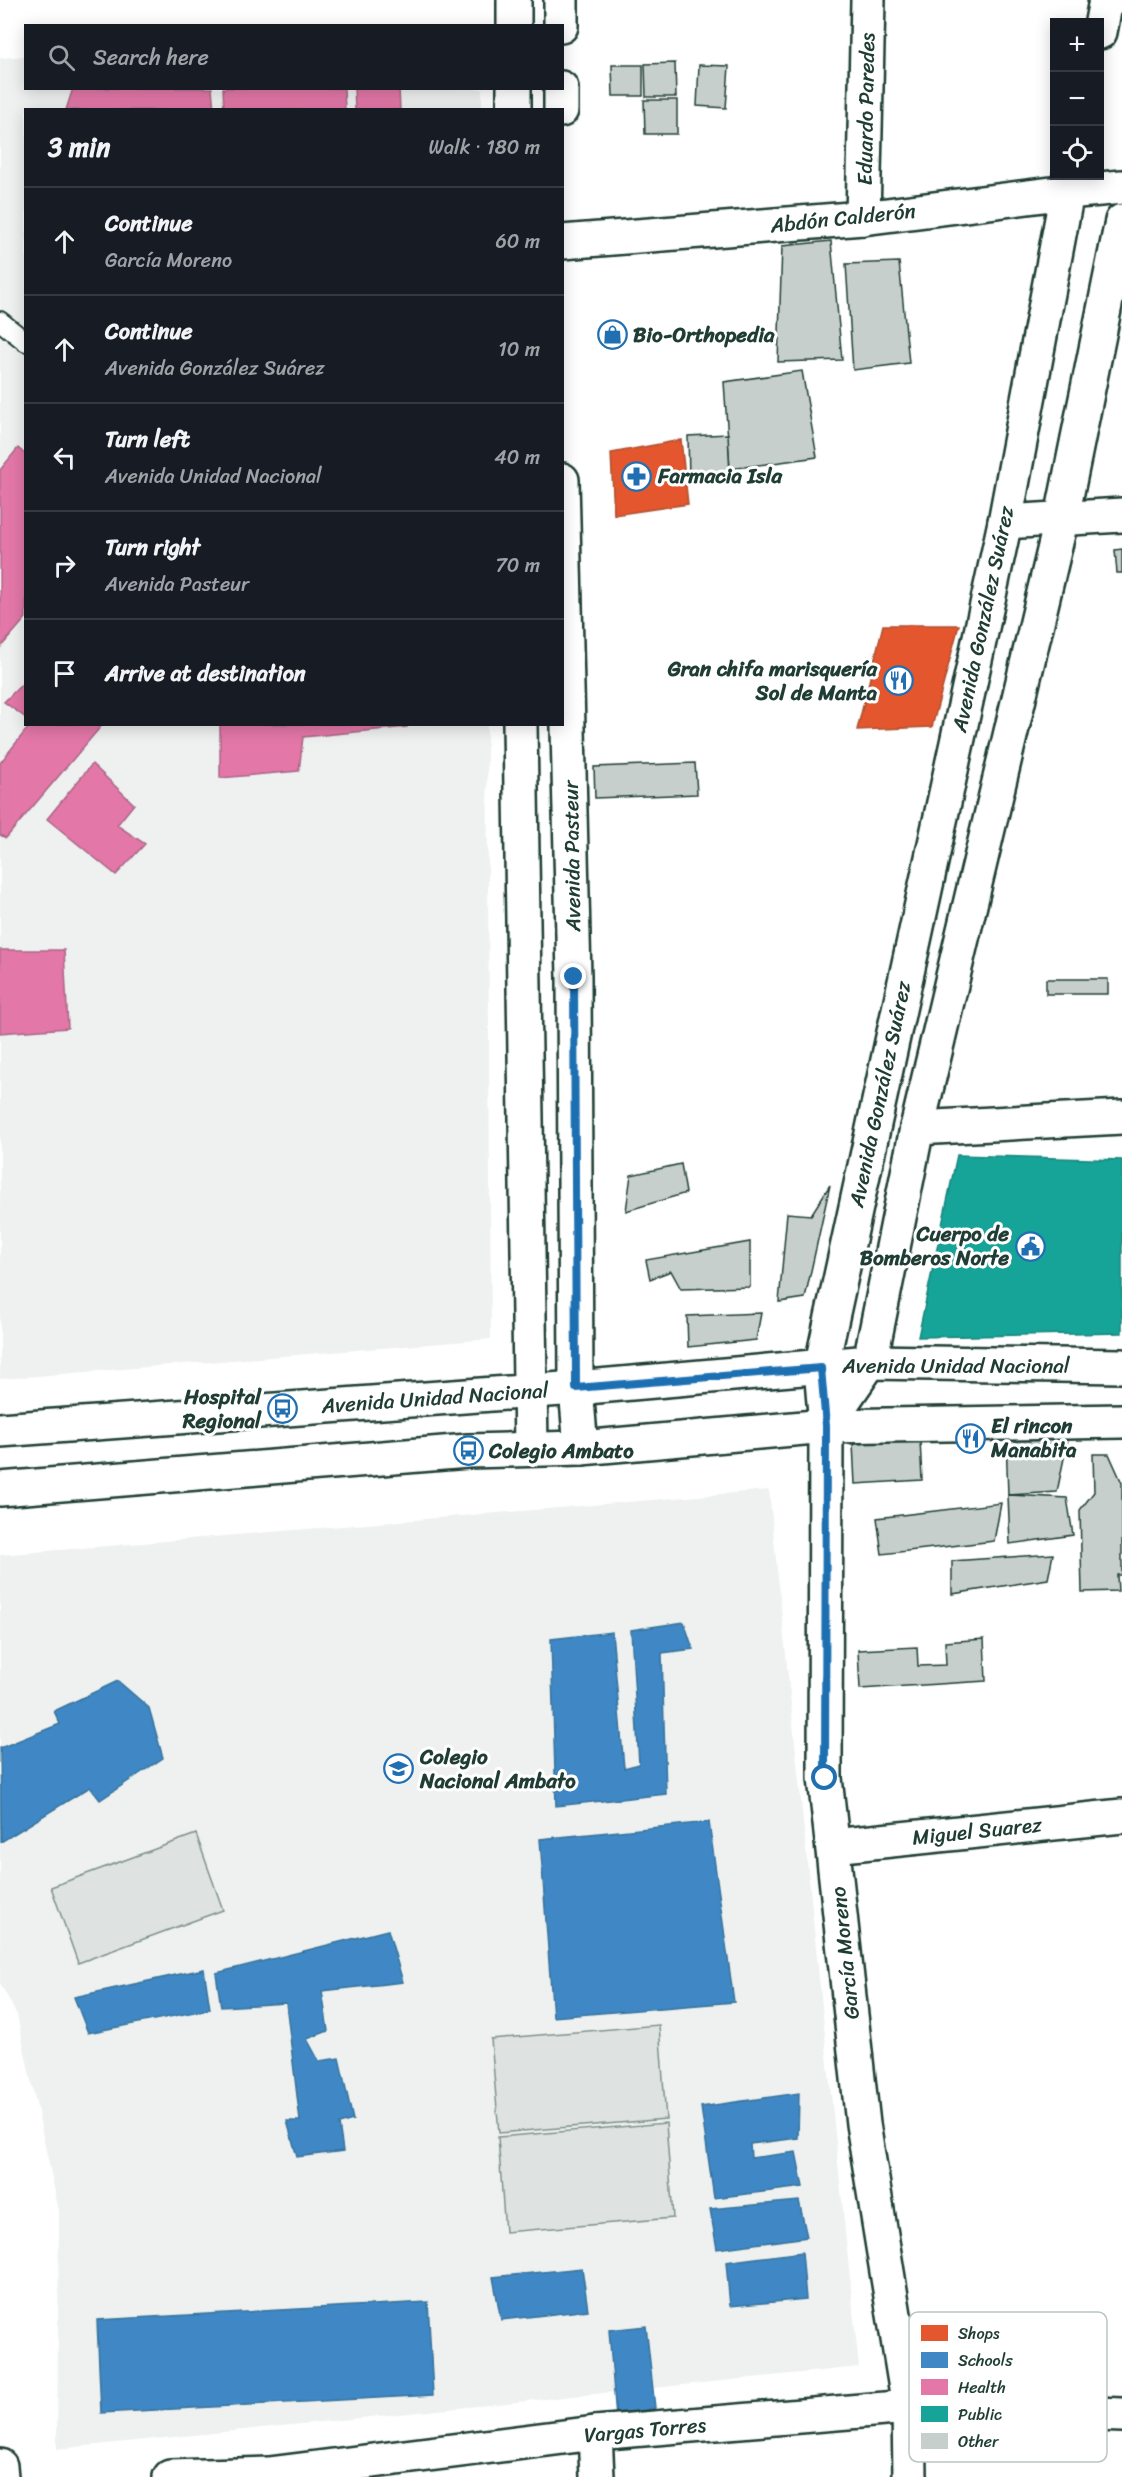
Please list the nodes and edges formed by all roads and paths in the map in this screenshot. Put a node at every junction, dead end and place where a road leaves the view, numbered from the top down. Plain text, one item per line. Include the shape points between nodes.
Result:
1 (514, 0) edge
2 (561, 0) edge
3 (868, 0) edge
4 (1106, 0) edge
5 (1103, 18) edge
6 (514, 24) edge
7 (561, 24) edge
8 (514, 90) edge
9 (561, 90) edge
10 (514, 108) edge
11 (561, 108) edge
12 (1069, 184) edge
13 (1122, 187) edge
14 (863, 218) junction
15 (1122, 221) edge
16 (564, 242) edge
17 (0, 321) edge
18 (24, 340) edge
19 (1122, 515) edge
20 (1062, 517) junction
21 (1005, 522) junction
22 (564, 563) edge
23 (520, 726) edge
24 (1122, 1117) edge
25 (917, 1128) junction
26 (870, 1362) junction
27 (1122, 1366) edge
28 (821, 1368) junction
29 (576, 1388) junction
30 (530, 1390) junction
31 (1122, 1420) edge
32 (826, 1426) junction
33 (0, 1430) edge
34 (531, 1448) junction
35 (580, 1449) junction
36 (0, 1489) edge
37 (1122, 1816) edge
38 (833, 1846) junction
39 (909, 2407) joint
40 (1107, 2414) edge
41 (1122, 2415) edge
42 (595, 2433) junction
43 (910, 2462) edge
44 (0, 2466) edge
45 (269, 2476) edge
46 (1, 2477) edge
47 (170, 2477) edge
48 (597, 2477) edge
49 (910, 2477) edge

1 - 6 street
2 - 7 street
3 - 14 street, Eduardo Paredes
4 - 5 street
8 - 10 street
9 - 11 street
12 - 13 street, Abdón Calderón
12 - 14 street, Abdón Calderón
12 - 21 street, Avenida González Suárez
14 - 16 street, Abdón Calderón
15 - 20 street, Avenida González Suárez
17 - 18 lane
19 - 20 street
20 - 21 street
20 - 25 street, Avenida González Suárez
21 - 28 street, Avenida González Suárez
22 - 29 street, Avenida Pasteur via 574,977
23 - 30 street
24 - 25 street
25 - 26 street, Avenida González Suárez
26 - 27 street, Avenida Unidad Nacional
26 - 28 street, Avenida Unidad Nacional
26 - 32 street, Avenida González Suárez
28 - 29 street, Avenida Unidad Nacional
28 - 32 street, Avenida González Suárez
29 - 30 street, Avenida Unidad Nacional
29 - 35 street, Avenida Pasteur
30 - 33 street, Avenida Unidad Nacional
30 - 34 street
31 - 32 street
32 - 35 street
32 - 38 street, García Moreno via 825,1778
34 - 35 street
34 - 36 street
37 - 38 street, Miguel Suarez
38 - 39 street, García Moreno via 863,2124
39 - 42 street, Vargas Torres
40 - 41 street, Vargas Torres
42 - 45 street, Vargas Torres
42 - 48 street
43 - 49 street, García Moreno
44 - 46 street
45 - 47 street, Vargas Torres

